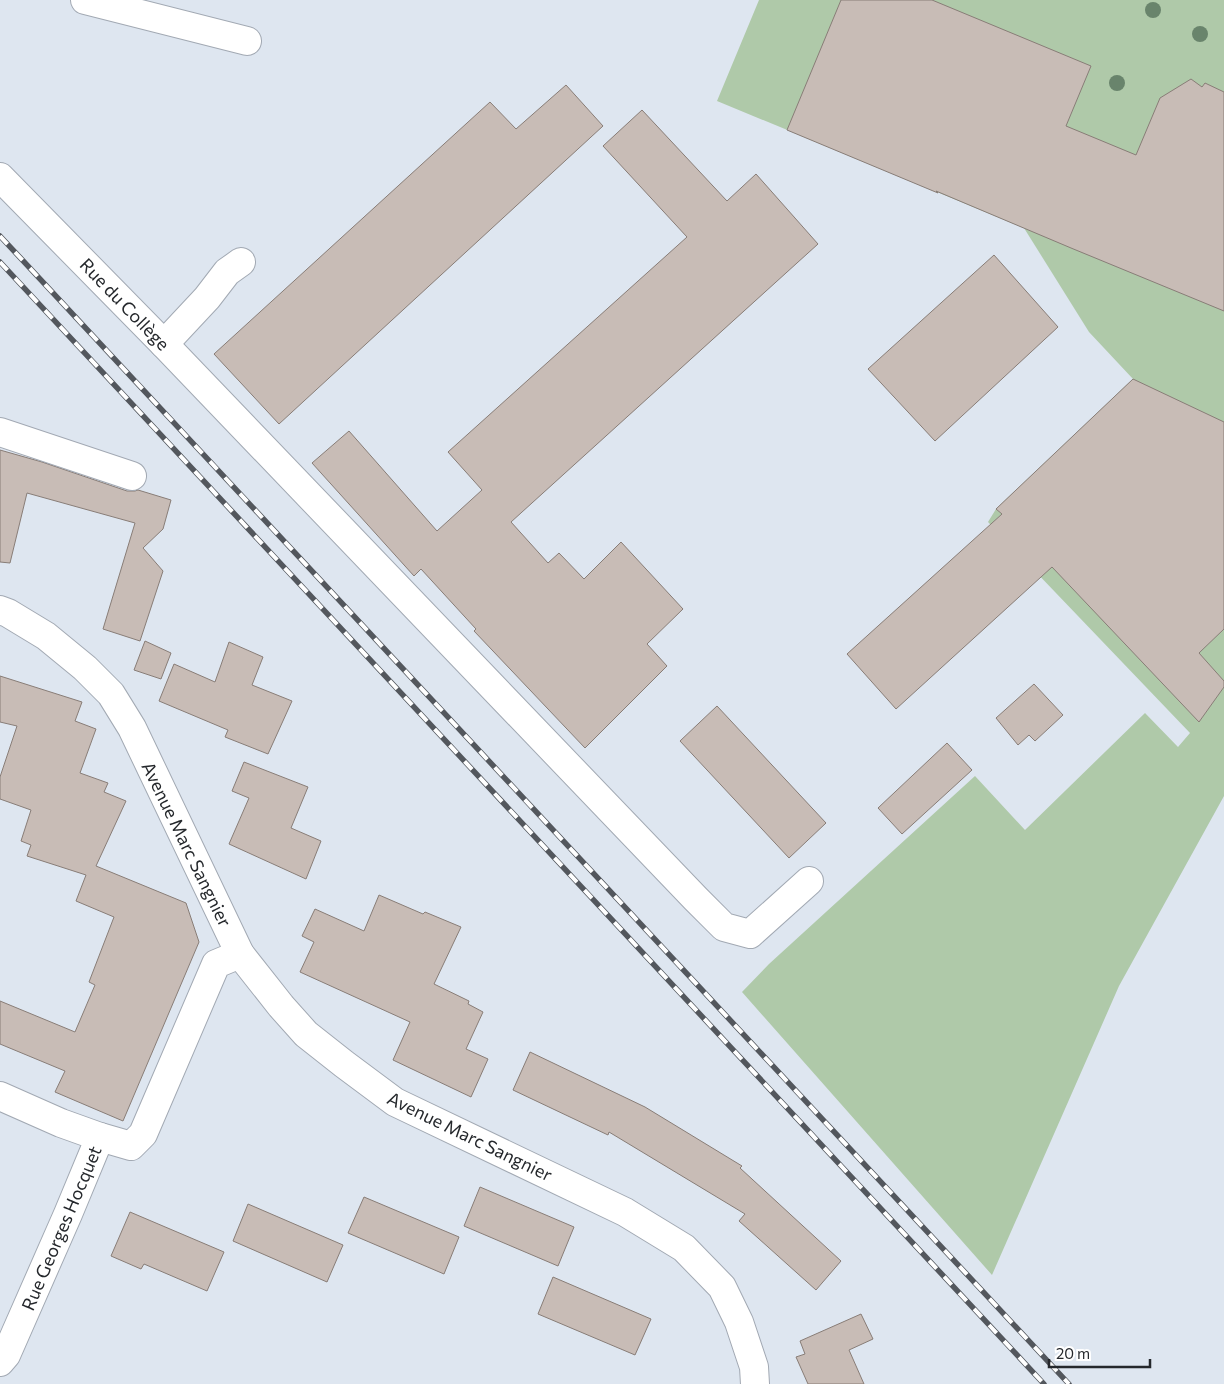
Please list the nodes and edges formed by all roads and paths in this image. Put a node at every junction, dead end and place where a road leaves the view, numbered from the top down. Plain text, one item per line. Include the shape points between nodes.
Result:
1 (85, 0) edge
2 (247, 41) dead end
3 (0, 177) edge
4 (241, 262) dead end
5 (164, 344) junction
6 (0, 432) edge
7 (132, 476) dead end
8 (0, 610) edge
9 (809, 881) dead end
10 (240, 954) junction
11 (0, 1096) edge
12 (100, 1137) junction
13 (0, 1362) edge
14 (755, 1384) edge

1 - 2 street
3 - 5 street, Rue du Collège
4 - 5 street via 227,272
5 - 9 street, Rue du Collège via 724,926 750,934
6 - 7 street
8 - 10 street, Avenue Marc Sangnier via 46,636 111,694 132,728
10 - 12 street, Rue Georges Hocquet via 216,964 143,1134 131,1146
10 - 14 street, Avenue Marc Sangnier via 306,1034 395,1102 625,1212 684,1248 722,1287 739,1322 754,1367
11 - 12 street
12 - 13 street, Rue Georges Hocquet via 6,1356

